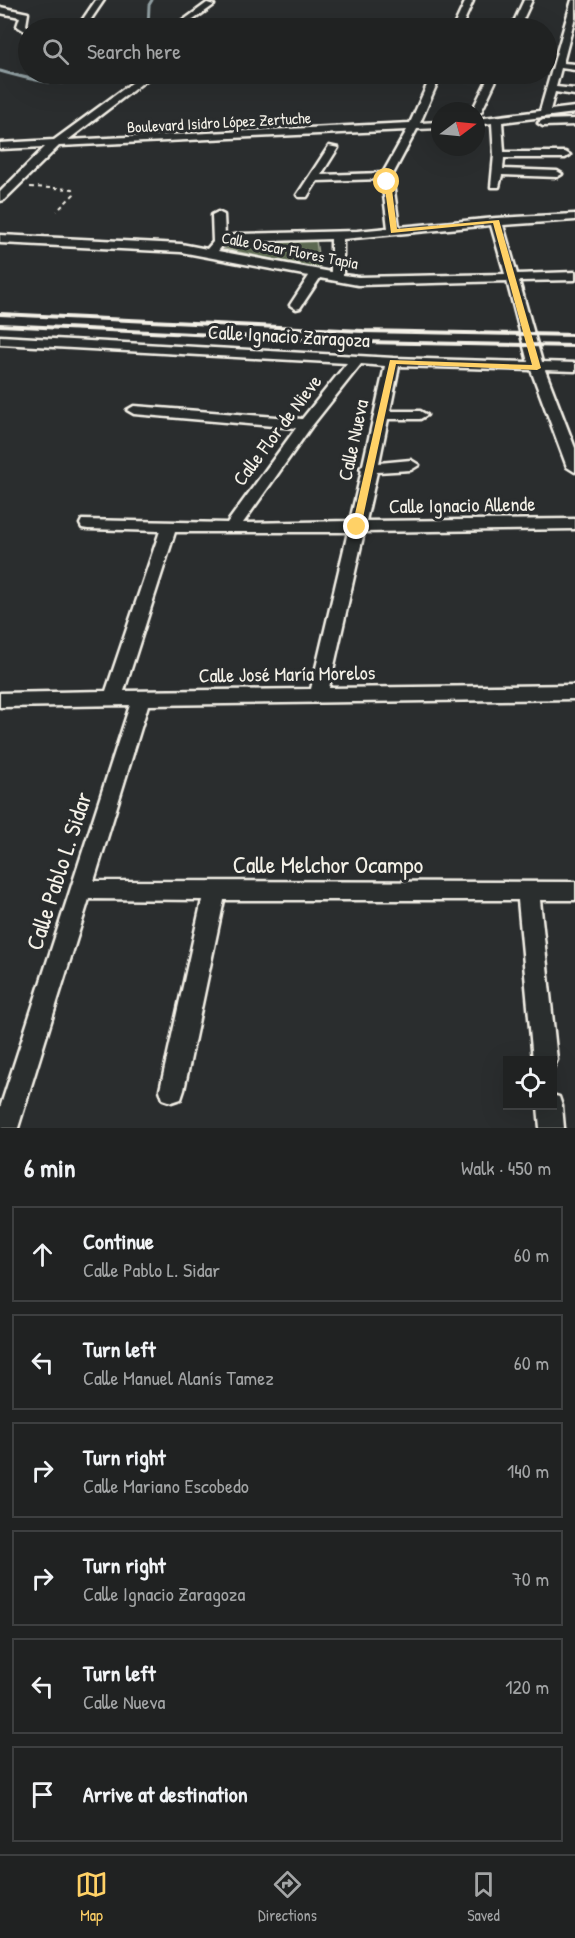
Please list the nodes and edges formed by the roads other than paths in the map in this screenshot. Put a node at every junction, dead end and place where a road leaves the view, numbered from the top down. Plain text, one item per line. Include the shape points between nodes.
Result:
1 (100, 0) edge
2 (528, 0) edge
3 (470, 1) edge
4 (575, 2) edge
5 (210, 5) dead end
6 (0, 10) edge
7 (25, 18) edge
8 (88, 18) edge
9 (191, 18) edge
10 (462, 18) edge
11 (520, 18) edge
12 (572, 20) edge
13 (564, 40) junction
14 (575, 41) edge
15 (557, 62) edge
16 (557, 65) edge
17 (575, 67) edge
18 (136, 84) edge
19 (432, 84) edge
20 (489, 84) edge
21 (551, 84) edge
22 (550, 89) junction
23 (575, 92) edge
24 (481, 102) edge
25 (575, 110) edge
26 (544, 113) junction
27 (516, 119) junction
28 (497, 121) junction
29 (485, 122) edge
30 (575, 122) edge
31 (431, 126) edge
32 (413, 127) junction
33 (58, 144) junction
34 (0, 146) edge
35 (333, 148) dead end
36 (565, 154) dead end
37 (499, 155) junction
38 (498, 172) junction
39 (557, 174) dead end
40 (387, 176) junction
41 (315, 178) junction
42 (495, 185) dead end
43 (303, 195) dead end
44 (0, 198) edge
45 (218, 215) dead end
46 (575, 217) edge
47 (496, 221) junction
48 (394, 232) junction
49 (337, 236) junction
50 (0, 239) edge
51 (215, 247) junction
52 (317, 273) junction
53 (575, 276) edge
54 (513, 277) junction
55 (337, 278) junction
56 (296, 305) dead end
57 (0, 340) edge
58 (358, 359) junction
59 (393, 362) junction
60 (575, 367) edge
61 (537, 368) junction
62 (134, 410) dead end
63 (381, 415) junction
64 (420, 415) dead end
65 (306, 424) junction
66 (411, 465) dead end
67 (575, 467) edge
68 (368, 468) junction
69 (88, 524) dead end
70 (575, 524) edge
71 (169, 526) junction
72 (357, 527) junction
73 (231, 528) junction
74 (575, 692) edge
75 (318, 697) junction
76 (113, 698) junction
77 (141, 699) junction
78 (0, 700) edge
79 (82, 890) junction
80 (214, 891) junction
81 (528, 891) junction
82 (575, 891) edge
83 (545, 1056) edge
84 (172, 1090) dead end
85 (8, 1091) edge
86 (550, 1110) edge
87 (6, 1128) edge
88 (552, 1128) edge

1 - 8 street
2 - 11 street
3 - 10 street
4 - 12 street
5 - 9 street
6 - 7 street via 26,15
12 - 13 street
13 - 14 street
13 - 15 street
16 - 17 street
18 - 33 street
19 - 32 street
20 - 24 street
21 - 22 street
22 - 23 street
22 - 26 street
25 - 26 street
26 - 27 street
27 - 28 street
27 - 30 street
28 - 29 street
28 - 37 street
31 - 32 street, Boulevard Isidro López Zertuche
32 - 33 street, Boulevard Isidro López Zertuche
32 - 40 street
33 - 34 street, Boulevard Isidro López Zertuche
33 - 44 street
35 - 41 street
36 - 37 street
37 - 38 street
38 - 39 street
38 - 42 street
40 - 41 street
40 - 48 street
41 - 43 street
45 - 51 street
46 - 47 street
47 - 48 street
47 - 54 street
48 - 49 street
49 - 51 street via 240,238
49 - 55 street
50 - 51 street, Calle Oscar Flores Tapia
51 - 52 street, Calle Oscar Flores Tapia
52 - 55 street, Calle Oscar Flores Tapia
52 - 56 street
53 - 54 street, Calle Oscar Flores Tapia
54 - 55 street, Calle Oscar Flores Tapia via 378,281
54 - 61 street
57 - 58 street, Calle Ignacio Zaragoza
58 - 59 street, Calle Ignacio Zaragoza
58 - 65 street, Calle Flor de Nieve
59 - 61 street, Calle Ignacio Zaragoza
59 - 63 street, Calle Nueva
60 - 61 street, Calle Ignacio Zaragoza
61 - 67 street
62 - 65 street
63 - 64 street
63 - 68 street, Calle Nueva
65 - 73 street, Calle Flor de Nieve
66 - 68 street
68 - 72 street, Calle Nueva
69 - 71 street, Calle Ignacio Allende
70 - 72 street, Calle Ignacio Allende
71 - 73 street, Calle Ignacio Allende
71 - 76 street
72 - 73 street, Calle Ignacio Allende
72 - 75 street, Calle Nueva
74 - 75 street, Calle José María Morelos
75 - 77 street, Calle José María Morelos
76 - 77 street, Calle José María Morelos
76 - 78 street, Calle José María Morelos
77 - 79 street, Calle Pablo L. Sidar
79 - 80 street, Calle Melchor Ocampo
79 - 85 street, Calle Pablo L. Sidar
80 - 81 street, Calle Melchor Ocampo
80 - 84 street
81 - 82 street, Calle Melchor Ocampo
81 - 83 street
85 - 87 street, Calle Pablo L. Sidar
86 - 88 street

